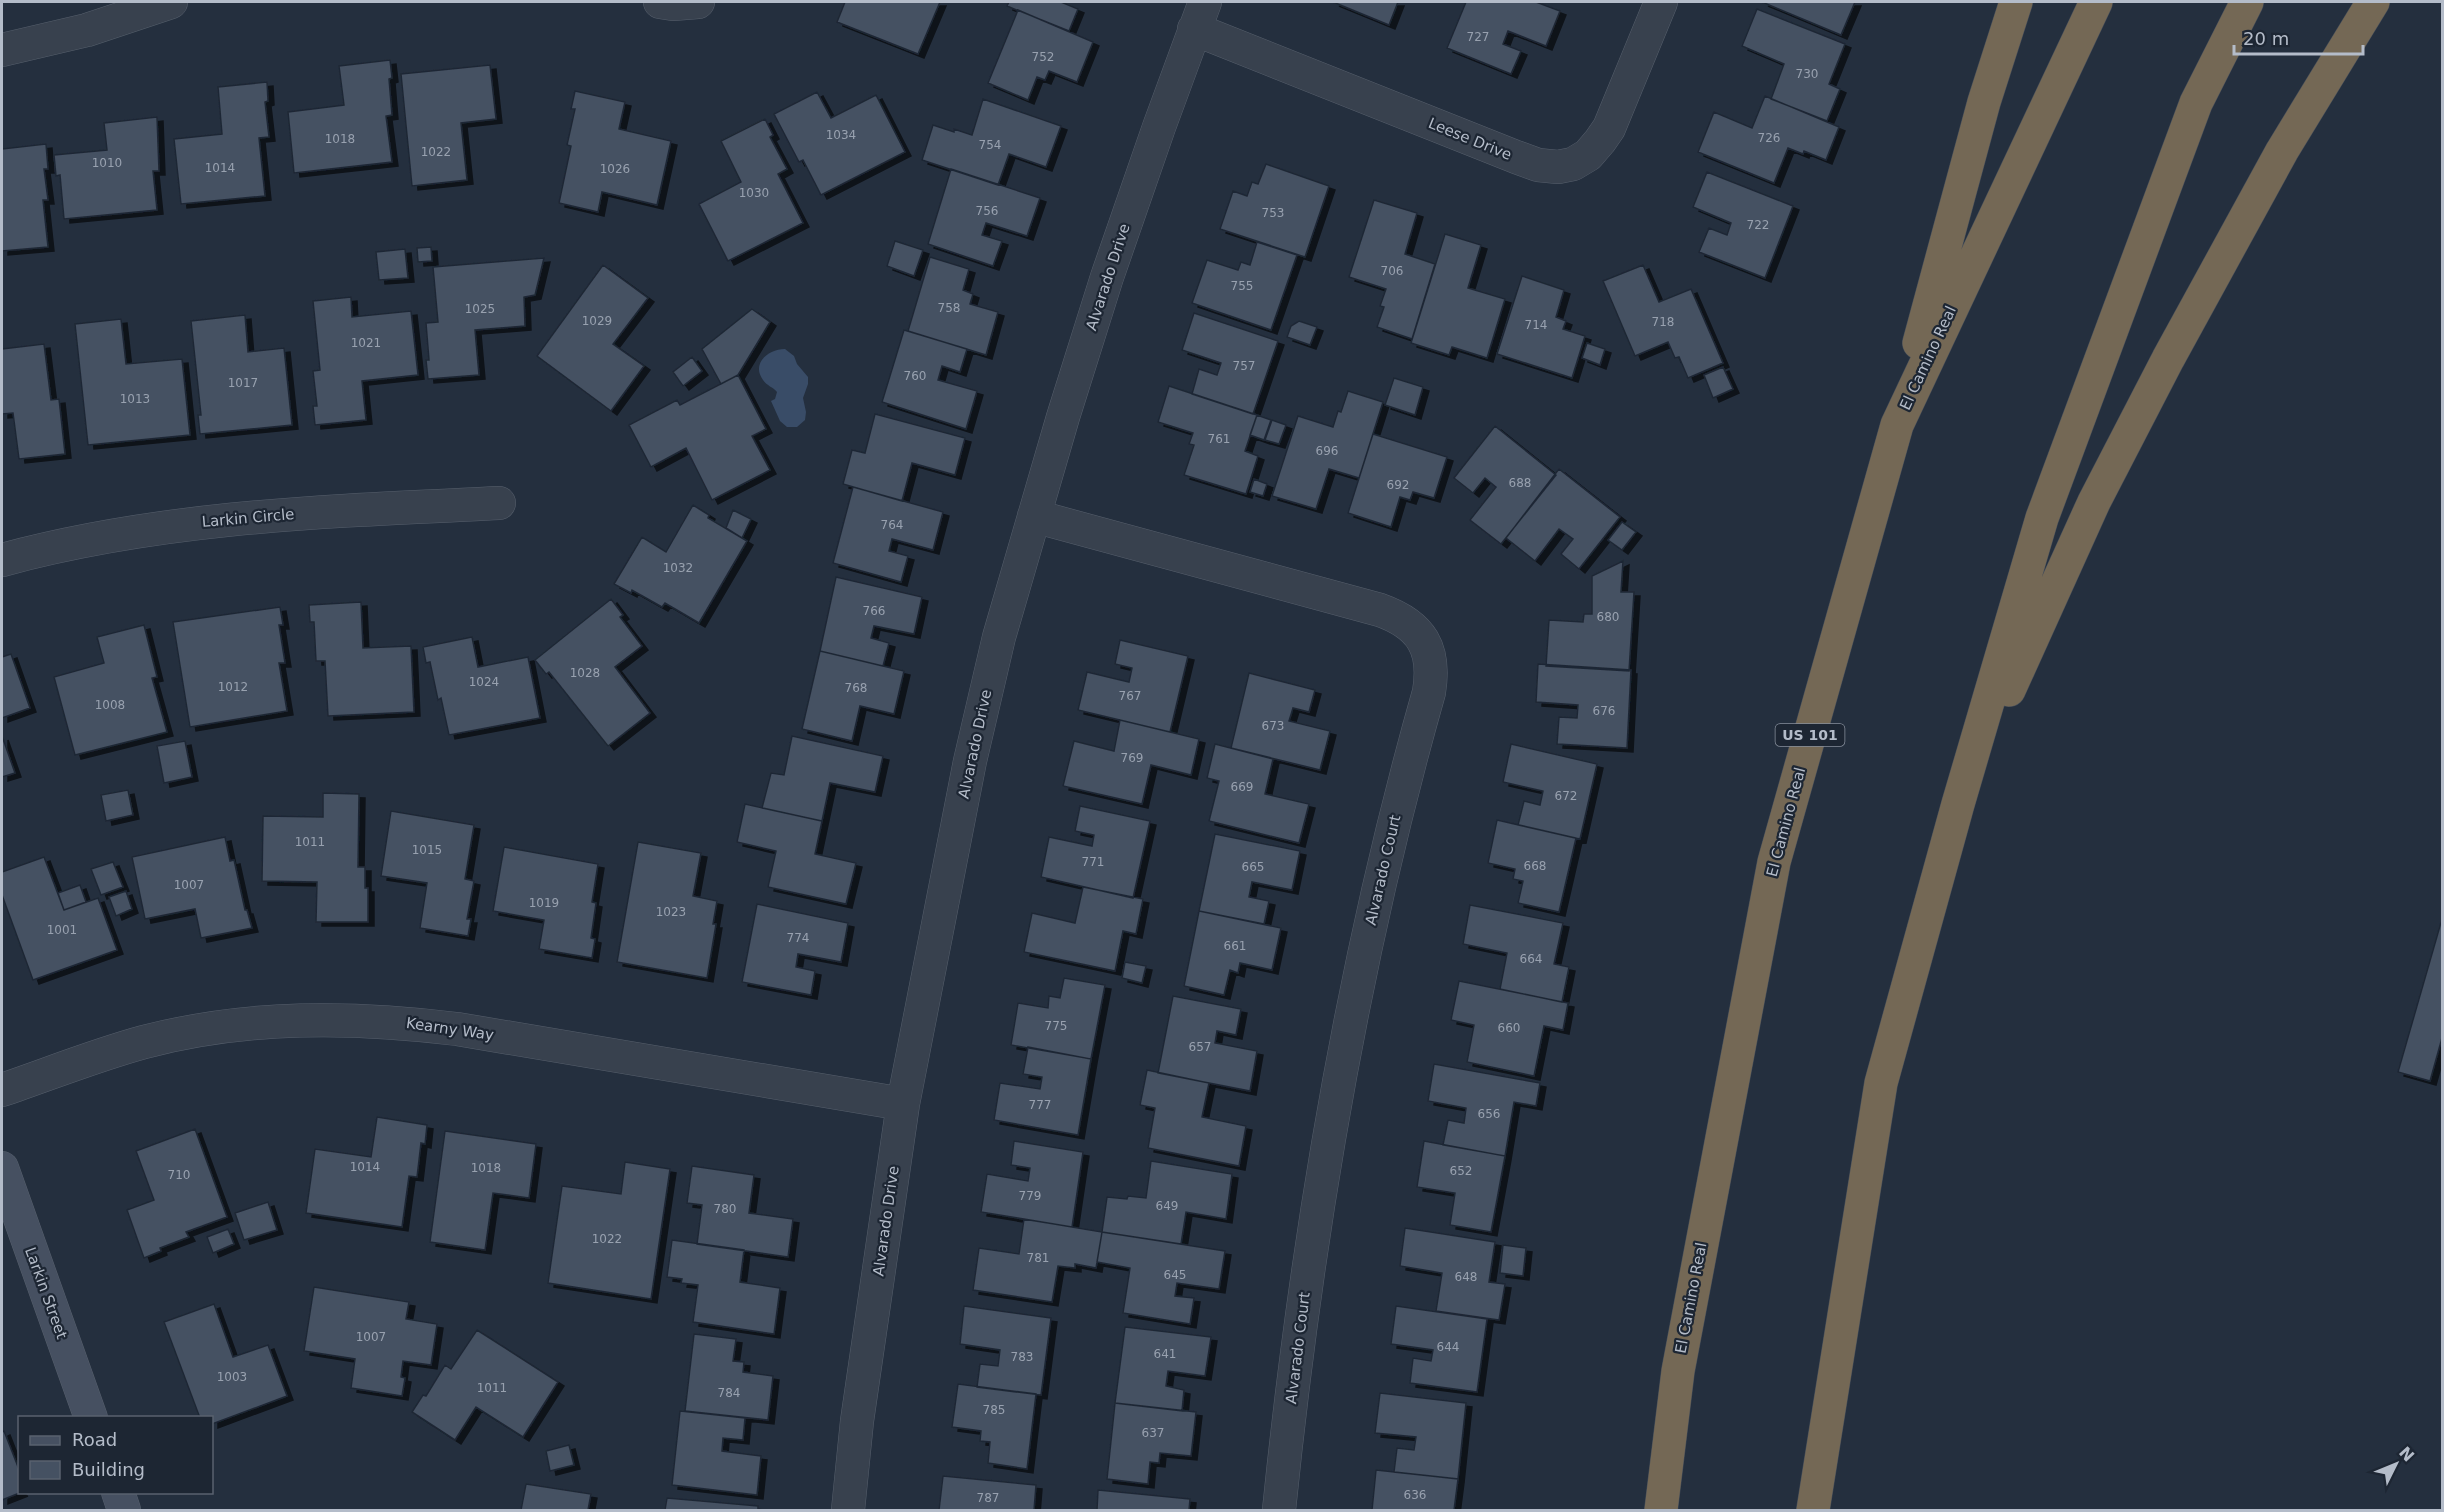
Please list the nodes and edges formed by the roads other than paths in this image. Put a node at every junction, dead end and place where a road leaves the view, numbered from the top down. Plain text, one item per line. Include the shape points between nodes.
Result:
1 (171, 2) edge
2 (660, 2) edge
3 (698, 2) edge
4 (1661, 2) edge
5 (2016, 2) edge
6 (2096, 2) edge
7 (2247, 2) edge
8 (2373, 2) edge
9 (1200, 15) edge
10 (2, 50) edge
11 (1897, 425) junction
12 (499, 503) dead end
13 (1034, 516) junction
14 (2, 560) edge
15 (1958, 804) junction
16 (2, 1090) edge
17 (903, 1104) junction
18 (2, 1168) edge
19 (90, 1416) edge
20 (119, 1494) edge
21 (124, 1510) edge
22 (849, 1510) edge
23 (1278, 1510) edge
24 (1661, 1510) edge
25 (1813, 1510) edge

1 - 10 street via 87,30
2 - 3 street
4 - 9 street, Leese Drive via 1609,128 1588,155 1558,167 1516,157
5 - 11 highway via 1984,102
6 - 11 highway, El Camino Real / US 101
7 - 15 highway via 2196,103 2042,518
8 - 15 highway via 2282,151 2099,492
9 - 13 street, Alvarado Drive via 1107,277
11 - 24 highway, El Camino Real / US 101 via 1774,862 1677,1371
12 - 14 street, Larkin Circle via 336,510 202,522 85,540
13 - 17 street, Alvarado Drive via 999,637 970,761
13 - 23 street, Alvarado Court via 1388,613 1409,625 1430,652 1429,692 1377,892 1323,1172
15 - 25 highway via 1881,1083
16 - 17 street, Kearny Way via 180,1034 258,1022 350,1020 457,1029
17 - 22 street, Alvarado Drive via 857,1421
18 - 19 street, Larkin Street
20 - 21 street

